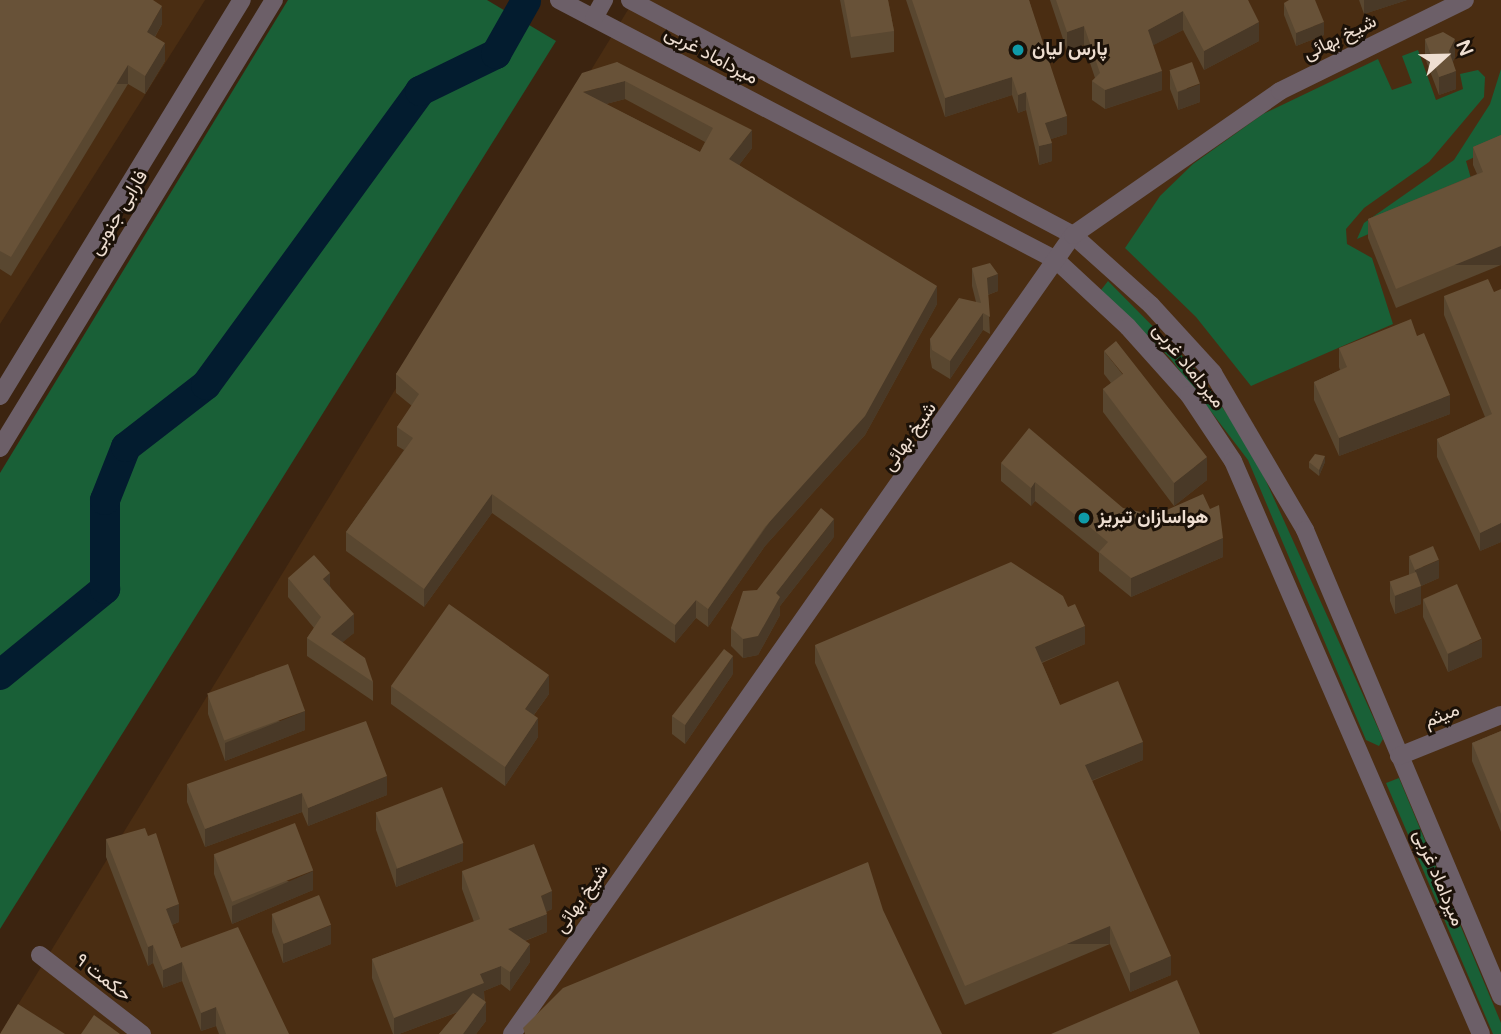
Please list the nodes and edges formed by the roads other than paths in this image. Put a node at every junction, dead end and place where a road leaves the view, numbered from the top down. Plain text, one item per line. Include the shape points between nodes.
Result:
1 (242, 0) edge
2 (274, 0) edge
3 (559, 0) edge
4 (604, 0) edge
5 (630, 0) edge
6 (1465, 0) edge
7 (594, 18) junction
8 (1073, 235) junction
9 (1056, 260) junction
10 (0, 396) edge
11 (0, 448) edge
12 (1501, 715) edge
13 (1399, 756) junction
14 (40, 955) dead end
15 (1501, 996) edge
16 (142, 1034) edge
17 (512, 1034) edge
18 (1480, 1034) edge

1 - 10 street, فارابی جنوبی
2 - 11 street, فارابی جنوبی
3 - 7 street, میرداماد غربی
4 - 7 street
5 - 8 street, میرداماد غربی
6 - 8 street, شیخ بهائی via 1280,91
7 - 9 street, میرداماد غربی
8 - 9 street, شیخ بهائی
8 - 13 street, میرداماد غربی via 1151,305 1213,373 1259,443 1305,530
9 - 17 street, شیخ بهائی
9 - 18 street, میرداماد غربی via 1180,385 1233,461
12 - 13 street, میثم
13 - 15 street, میرداماد غربی
14 - 16 street, حکمت ۹

